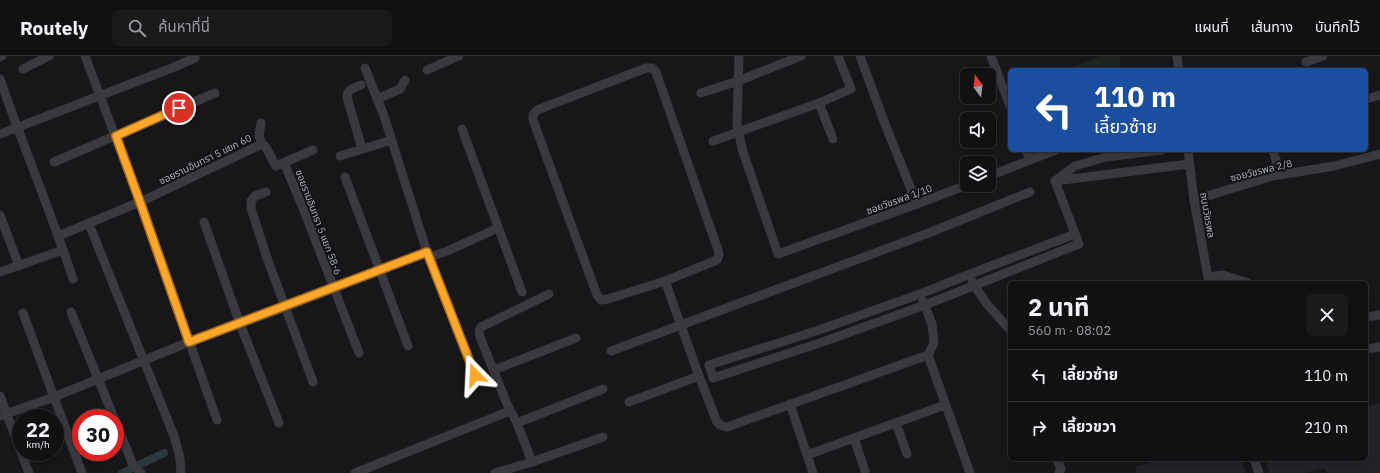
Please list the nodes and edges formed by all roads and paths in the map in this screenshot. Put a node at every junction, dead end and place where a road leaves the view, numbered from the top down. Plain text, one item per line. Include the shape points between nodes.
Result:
1 (49, 56) edge
2 (85, 56) edge
3 (459, 56) edge
4 (739, 56) edge
5 (801, 56) edge
6 (838, 56) edge
7 (860, 56) edge
8 (991, 56) edge
9 (1177, 56) edge
10 (1323, 56) edge
11 (195, 58) dead end
12 (1306, 62) dead end
13 (23, 68) dead end
14 (365, 68) dead end
15 (1179, 68) edge
16 (427, 70) dead end
17 (0, 79) edge
18 (405, 80) dead end
19 (738, 81) junction
20 (361, 85) dead end
21 (214, 93) dead end
22 (701, 94) dead end
23 (100, 95) junction
24 (1380, 95) edge
25 (1368, 98) edge
26 (377, 99) junction
27 (1008, 101) edge
28 (819, 103) junction
29 (260, 123) dead end
30 (17, 128) junction
31 (462, 129) dead end
32 (738, 132) junction
33 (0, 134) edge
34 (116, 136) junction
35 (833, 139) dead end
36 (392, 140) junction
37 (713, 141) dead end
38 (262, 144) junction
39 (362, 149) junction
40 (313, 150) dead end
41 (1027, 152) edge
42 (1051, 152) edge
43 (1146, 152) edge
44 (1188, 152) edge
45 (1274, 152) edge
46 (1380, 154) edge
47 (340, 156) dead end
48 (1030, 160) junction
49 (54, 162) dead end
50 (284, 163) junction
51 (1189, 164) junction
52 (996, 173) edge
53 (1280, 174) junction
54 (345, 177) dead end
55 (1055, 181) junction
56 (960, 188) edge
57 (266, 192) dead end
58 (1030, 192) dead end
59 (1194, 200) junction
60 (140, 202) junction
61 (917, 204) junction
62 (0, 215) edge
63 (204, 222) dead end
64 (89, 224) junction
65 (498, 228) junction
66 (1075, 234) junction
67 (58, 236) junction
68 (64, 250) junction
69 (428, 255) junction
70 (19, 266) junction
71 (379, 271) junction
72 (0, 272) edge
73 (970, 274) junction
74 (73, 279) dead end
75 (1209, 280) edge
76 (665, 281) junction
77 (1235, 281) edge
78 (974, 285) junction
79 (334, 288) junction
80 (522, 292) dead end
81 (549, 294) dead end
82 (920, 294) junction
83 (925, 305) junction
84 (286, 307) junction
85 (71, 312) dead end
86 (23, 313) dead end
87 (1380, 315) edge
88 (1368, 317) edge
89 (240, 324) junction
90 (680, 325) junction
91 (1008, 328) edge
92 (816, 331) junction
93 (576, 338) dead end
94 (189, 342) junction
95 (820, 343) junction
96 (408, 346) dead end
97 (1380, 347) edge
98 (1368, 349) edge
99 (611, 351) dead end
100 (359, 353) dead end
101 (928, 355) junction
102 (143, 360) junction
103 (494, 370) junction
104 (475, 375) dead end
105 (699, 376) junction
106 (98, 378) junction
107 (313, 382) dead end
108 (603, 389) dead end
109 (0, 396) edge
110 (54, 397) junction
111 (629, 402) dead end
112 (790, 404) junction
113 (945, 405) junction
114 (111, 409) edge
115 (510, 411) junction
116 (3, 415) edge
117 (216, 420) dead end
118 (279, 423) dead end
119 (517, 423) junction
120 (896, 423) junction
121 (603, 437) dead end
122 (854, 438) junction
123 (124, 439) edge
124 (908, 454) dead end
125 (807, 455) junction
126 (1058, 461) edge
127 (1255, 461) edge
128 (532, 462) junction
129 (138, 470) edge
130 (865, 471) dead end
131 (29, 473) edge
132 (82, 473) edge
133 (181, 473) edge
134 (355, 473) edge
135 (495, 473) edge
136 (813, 473) edge
137 (970, 473) edge
138 (1059, 473) edge
139 (1259, 473) edge

1 - 13 street
2 - 23 street
3 - 16 street
4 - 19 street
5 - 19 street
6 - 28 street via 851,89
7 - 61 street
8 - 27 street
9 - 15 street
10 - 12 street
11 - 23 street
14 - 26 street
17 - 30 street
18 - 26 street via 400,89
19 - 22 street
19 - 32 street
20 - 39 street via 349,90 346,97
21 - 34 street
23 - 30 street
23 - 34 street
24 - 25 street
26 - 36 street
28 - 32 street
28 - 35 street
29 - 38 street via 259,136
30 - 33 street
30 - 67 street
31 - 65 street
32 - 37 street
32 - 61 street, ซอยวัชรพล 1/10 via 778,254
34 - 49 street
34 - 60 street
36 - 39 street
36 - 69 street
38 - 50 street, ซอยรามอินทรา 5 แยก 60 via 274,164 278,166
38 - 60 street, ซอยรามอินทรา 5 แยก 60
39 - 47 street
40 - 50 street
41 - 48 street
42 - 48 street
43 - 55 street via 1106,157 1075,166
44 - 51 street, ถนนวัชรพล
45 - 53 street
46 - 53 street, ซอยวัชรพล 2/8 via 1334,166
48 - 52 street
50 - 79 street, ซอยรามอินทรา 5 แยก 58-6
51 - 55 street
51 - 59 street, ถนนวัชรพล
53 - 59 street, ซอยวัชรพล 2/8
54 - 71 street
55 - 66 street
56 - 61 street, ซอยวัชรพล 1/10
57 - 84 street via 255,196 251,201 251,208
58 - 90 street via 926,234
59 - 75 street, ถนนวัชรพล
60 - 64 street, ซอยรามอินทรา 5 แยก 60
60 - 94 street
62 - 70 street
63 - 89 street
64 - 67 street, ซอยรามอินทรา 5 แยก 60
64 - 102 street
65 - 69 street via 445,252
65 - 80 street
66 - 73 street
66 - 78 street via 1079,244
67 - 68 street
68 - 70 street
68 - 74 street
69 - 71 street
69 - 104 street
70 - 72 street
71 - 79 street
71 - 96 street
73 - 78 street
73 - 82 street
75 - 77 street via 1224,275
76 - 76 street via 601,300 533,120 533,114 537,110 646,68 652,68 656,72 719,255 717,260
76 - 90 street
78 - 83 street
78 - 91 street
79 - 84 street
79 - 100 street, ซอยรามอินทรา 5 แยก 58-6
81 - 103 street via 480,327 480,338
82 - 83 street
82 - 92 street
83 - 95 street
83 - 101 street via 932,324 934,343
84 - 89 street
84 - 107 street
85 - 106 street
86 - 110 street
87 - 88 street
89 - 94 street
89 - 118 street
90 - 99 street
90 - 105 street
92 - 95 street
92 - 95 street via 709,366 713,378
93 - 103 street
94 - 102 street
94 - 117 street
97 - 98 street
101 - 112 street
101 - 113 street
102 - 106 street
102 - 133 street via 174,436
103 - 115 street
105 - 111 street
105 - 112 street via 720,425 726,426
106 - 110 street
106 - 114 street
108 - 119 street
109 - 116 street
110 - 116 street
110 - 132 street
112 - 125 street
113 - 120 street
113 - 137 street
115 - 119 street
115 - 134 street
116 - 131 street
119 - 128 street
120 - 122 street
120 - 124 street
121 - 128 street
122 - 125 street
122 - 130 street
123 - 129 street
125 - 136 street
126 - 138 street via 1061,469
127 - 139 street
128 - 135 street

